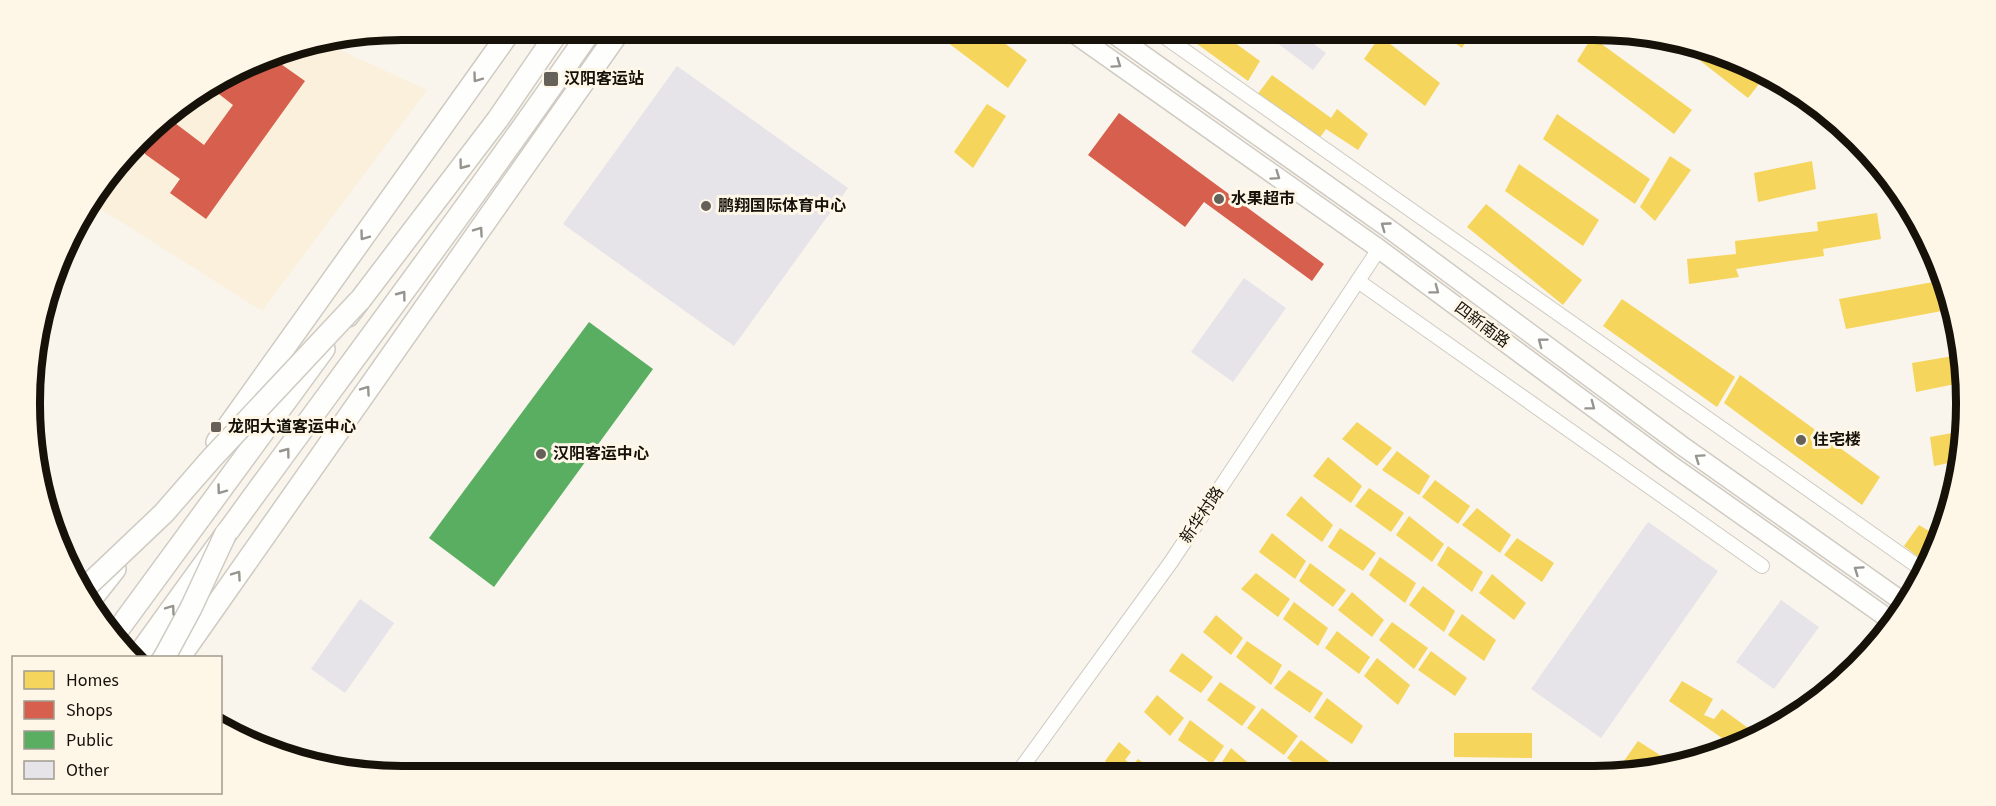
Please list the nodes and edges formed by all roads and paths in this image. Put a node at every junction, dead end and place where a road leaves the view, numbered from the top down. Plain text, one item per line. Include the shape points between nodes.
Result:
1 (505, 40) edge
2 (552, 40) edge
3 (584, 40) edge
4 (613, 40) edge
5 (1083, 40) edge
6 (1122, 40) edge
7 (1169, 40) edge
8 (1379, 249) junction
9 (1359, 280) junction
10 (359, 301) junction
11 (226, 533) junction
12 (1762, 566) dead end
13 (1917, 566) edge
14 (89, 585) edge
15 (95, 594) edge
16 (1898, 598) edge
17 (1886, 617) edge
18 (119, 629) edge
19 (140, 652) edge
20 (165, 656) edge
21 (180, 656) edge
22 (1023, 766) edge

1 -> 15 main road via 188,484
2 -> 10 main road via 498,119
11 -> 3 main road
21 -> 4 main road
5 -> 8 main road, 四新南路
16 -> 6 main road, 四新南路
7 - 13 street
8 - 9 street, 新华村路
8 -> 17 main road, 四新南路 via 1668,463
9 - 12 street
9 - 22 street, 新华村路 via 1171,562
10 - 14 main road, bridge via 164,513
10 -> 18 main road, bridge
19 -> 11 main road, bridge
11 - 20 main road, bridge

